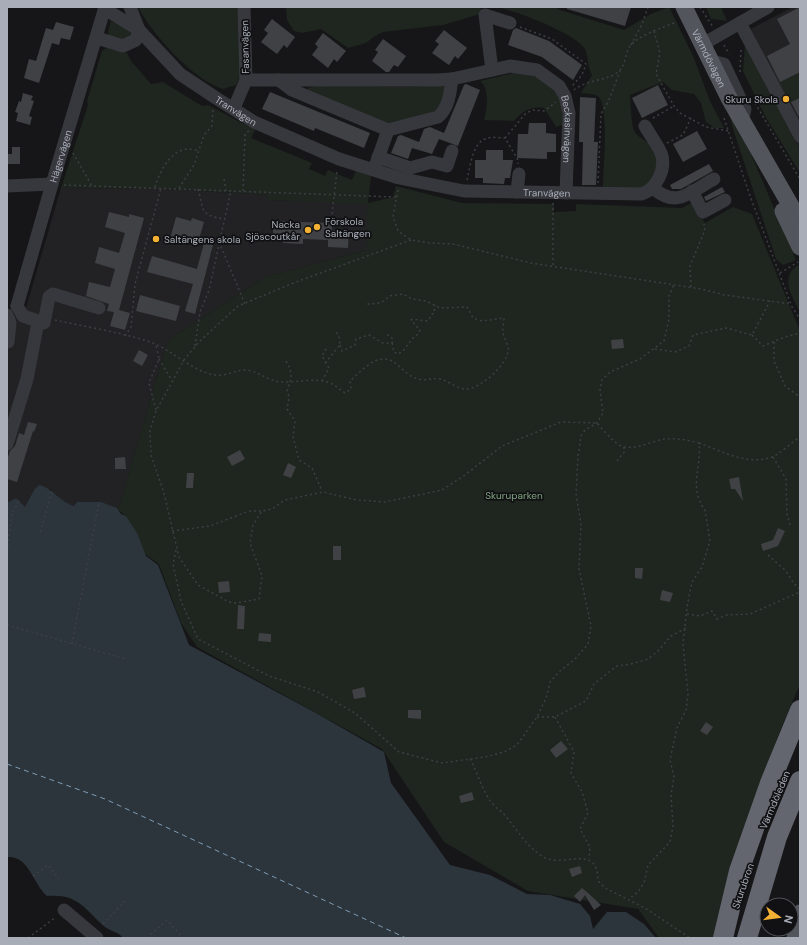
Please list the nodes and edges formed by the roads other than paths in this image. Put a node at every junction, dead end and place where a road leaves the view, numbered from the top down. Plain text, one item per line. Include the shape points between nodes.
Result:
1 (130, 7) edge
2 (244, 7) edge
3 (768, 7) edge
4 (105, 8) edge
5 (682, 14) edge
6 (510, 23) road end
7 (740, 23) junction
8 (139, 30) junction
9 (97, 38) junction
10 (702, 44) junction
11 (492, 70) junction
12 (452, 79) junction
13 (246, 80) junction
14 (279, 80) junction
15 (234, 108) junction
16 (645, 126) road end
17 (739, 128) junction
18 (388, 130) junction
19 (800, 136) edge
20 (452, 151) dead end
21 (378, 157) junction
22 (373, 170) junction
23 (519, 174) road end
24 (714, 179) dead end
25 (55, 184) junction
26 (7, 186) edge
27 (653, 188) junction
28 (692, 191) junction
29 (517, 192) junction
30 (560, 193) junction
31 (725, 200) dead end
32 (800, 222) edge
33 (799, 255) edge
34 (99, 308) dead end
35 (10, 312) edge
36 (42, 320) junction
37 (8, 342) dead end
38 (7, 444) edge
39 (800, 710) edge
40 (800, 743) edge
41 (800, 781) edge
42 (800, 808) edge
43 (769, 836) junction
44 (68, 913) road end
45 (800, 914) edge
46 (96, 938) edge
47 (724, 938) edge
48 (747, 938) edge
49 (750, 938) edge
50 (795, 938) edge

1 - 8 street, Tranvägen
2 - 13 street, Fasanvägen
3 - 7 street
4 - 8 street, Tranvägen
4 - 9 street, Hägervägen
5 - 10 main road, Värmdövägen
6 - 11 street via 485,15
7 - 10 street
7 - 19 street
8 - 9 street via 136,40 123,46
8 - 15 street, Tranvägen via 180,74
9 - 25 street, Hägervägen
10 - 17 main road, Värmdövägen
11 - 12 street, Beckasinvägen
11 - 30 street, Beckasinvägen via 510,66 538,70 567,93 569,113
12 - 14 street, Beckasinvägen
12 - 18 street via 444,112
13 - 14 street, Beckasinvägen
13 - 15 street, Fasanvägen
14 - 18 street via 292,90
15 - 22 street, Tranvägen via 254,122 339,159
16 - 27 street via 661,154 662,164 658,181
17 - 32 main road, Värmdövägen
17 - 33 main road, Värmdövägen
18 - 21 street
20 - 21 street via 447,166 432,162 410,168
21 - 22 street
22 - 29 street, Tranvägen via 464,191
23 - 29 street
24 - 28 street
25 - 26 street
25 - 35 street, Hägervägen
27 - 28 street via 662,196 671,199
27 - 30 street, Tranvägen via 648,192 634,195
28 - 31 street via 703,212
29 - 30 street, Tranvägen
34 - 36 street via 53,294
35 - 36 street
35 - 37 street
36 - 38 street
39 - 43 highway
40 - 43 highway, Värmdöleden
41 - 43 highway, Värmdöleden
42 - 43 highway
43 - 47 highway via 739,871
43 - 48 highway, Skurubron
43 - 49 highway
44 - 46 street
45 - 50 main road, bridge

